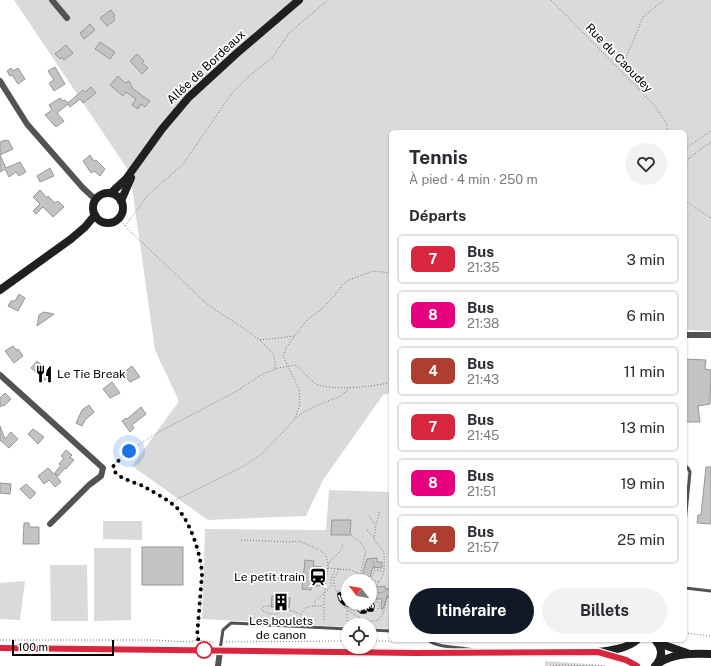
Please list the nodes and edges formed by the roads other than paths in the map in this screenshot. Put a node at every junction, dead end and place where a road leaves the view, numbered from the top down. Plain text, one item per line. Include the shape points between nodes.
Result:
1 (52, 0) edge
2 (299, 0) edge
3 (67, 18) dead end
4 (0, 81) edge
5 (140, 159) junction
6 (111, 194) junction
7 (96, 200) junction
8 (121, 201) junction
9 (95, 215) junction
10 (105, 223) junction
11 (70, 239) junction
12 (0, 290) edge
13 (687, 335) edge
14 (711, 335) edge
15 (0, 375) edge
16 (687, 467) edge
17 (687, 502) edge
18 (50, 524) dead end
19 (687, 588) edge
20 (711, 591) edge
21 (341, 629) edge
22 (377, 630) edge
23 (389, 631) edge
24 (431, 642) edge
25 (635, 642) edge
26 (657, 642) edge
27 (659, 642) edge
28 (220, 646) junction
29 (0, 648) edge
30 (484, 652) junction
31 (598, 652) junction
32 (688, 653) junction
33 (711, 654) edge
34 (636, 665) edge
35 (656, 665) edge
36 (218, 666) edge

1 - 3 street
2 - 5 main road, Allée de Bordeaux via 189,97
4 - 7 street via 27,124
5 - 6 main road, Allée de Bordeaux via 123,183
5 - 8 main road, Allée de Bordeaux
6 - 7 main road via 101,195
6 - 8 main road via 116,195
7 - 9 main road
8 - 10 main road via 123,209 119,219 113,223
9 - 10 main road
9 - 11 main road
10 - 11 main road
11 - 12 main road
13 - 14 street
15 - 18 street via 102,468 102,476 89,485
16 - 17 lane via 690,472
19 - 20 lane
21 - 28 lane via 231,623 222,630
22 - 23 lane
24 - 30 lane via 440,646
25 - 31 main road via 619,649
25 - 34 main road via 630,655
26 - 35 main road via 661,655
27 - 32 main road
28 - 29 main road
28 - 30 main road via 415,653
28 - 36 street
30 - 31 main road
31 - 34 main road
32 - 33 main road
32 - 35 main road via 665,659

